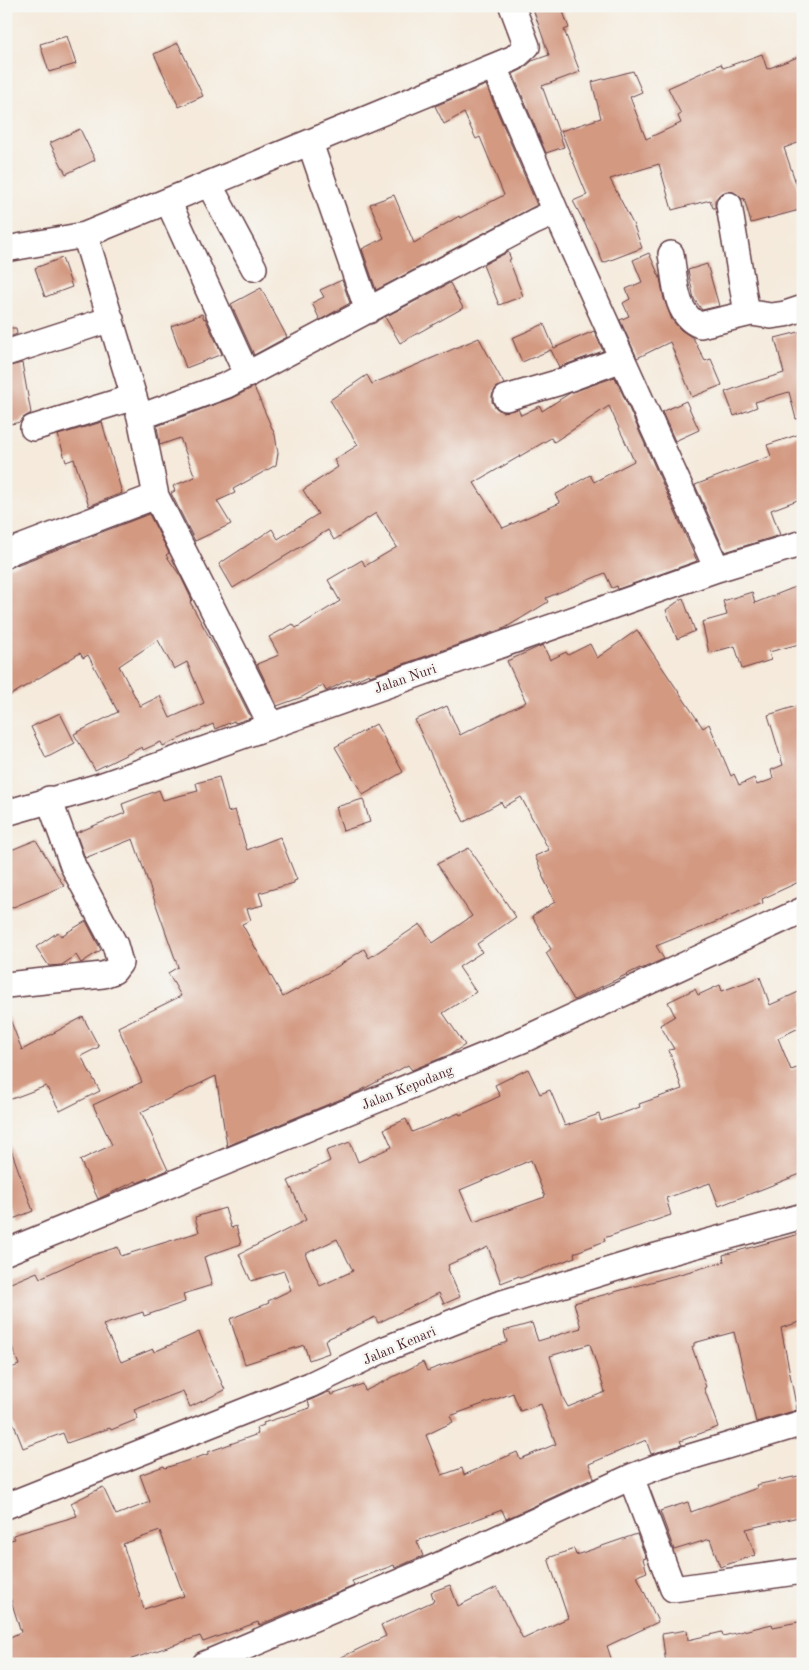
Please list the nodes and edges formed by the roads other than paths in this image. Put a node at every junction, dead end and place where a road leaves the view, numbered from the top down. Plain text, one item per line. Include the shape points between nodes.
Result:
1 (512, 6) edge
2 (494, 67) junction
3 (310, 143) junction
4 (209, 184) junction
5 (168, 201) junction
6 (729, 205) dead end
7 (556, 212) junction
8 (85, 234) junction
9 (6, 249) edge
10 (671, 254) dead end
11 (254, 268) dead end
12 (803, 308) edge
13 (368, 311) junction
14 (747, 314) junction
15 (111, 319) junction
16 (6, 353) edge
17 (622, 359) junction
18 (247, 375) junction
19 (506, 398) dead end
20 (137, 407) junction
21 (33, 428) dead end
22 (156, 496) junction
23 (803, 543) edge
24 (6, 555) edge
25 (717, 569) junction
26 (271, 725) junction
27 (49, 799) junction
28 (6, 812) edge
29 (803, 910) edge
30 (6, 985) edge
31 (803, 1216) edge
32 (6, 1252) edge
33 (803, 1423) edge
34 (630, 1477) junction
35 (6, 1506) edge
36 (803, 1571) edge
37 (205, 1664) edge

1 - 2 street via 527,46 514,58
2 - 3 street
2 - 7 street
3 - 4 street
3 - 13 street
4 - 5 street
4 - 11 street
5 - 8 street
5 - 18 street
6 - 14 street
7 - 13 street
7 - 17 street
8 - 9 street
8 - 15 street
10 - 14 street via 682,308 689,319 700,325
12 - 14 street via 771,316
13 - 18 street
15 - 16 street
15 - 20 street
17 - 19 street
17 - 25 street
18 - 20 street via 211,391
20 - 21 street
20 - 22 street
22 - 24 street
22 - 26 street
23 - 25 street, Jalan Nuri
25 - 26 street, Jalan Nuri
26 - 27 street, Jalan Nuri via 100,786
27 - 28 street, Jalan Nuri
27 - 30 street via 73,866 115,945 120,963 114,971 103,975
29 - 32 street, Jalan Kepodang via 525,1039
31 - 35 street, Jalan Kenari via 496,1305 385,1349 310,1385
33 - 34 street
34 - 36 street via 673,1589
34 - 37 street via 435,1567

